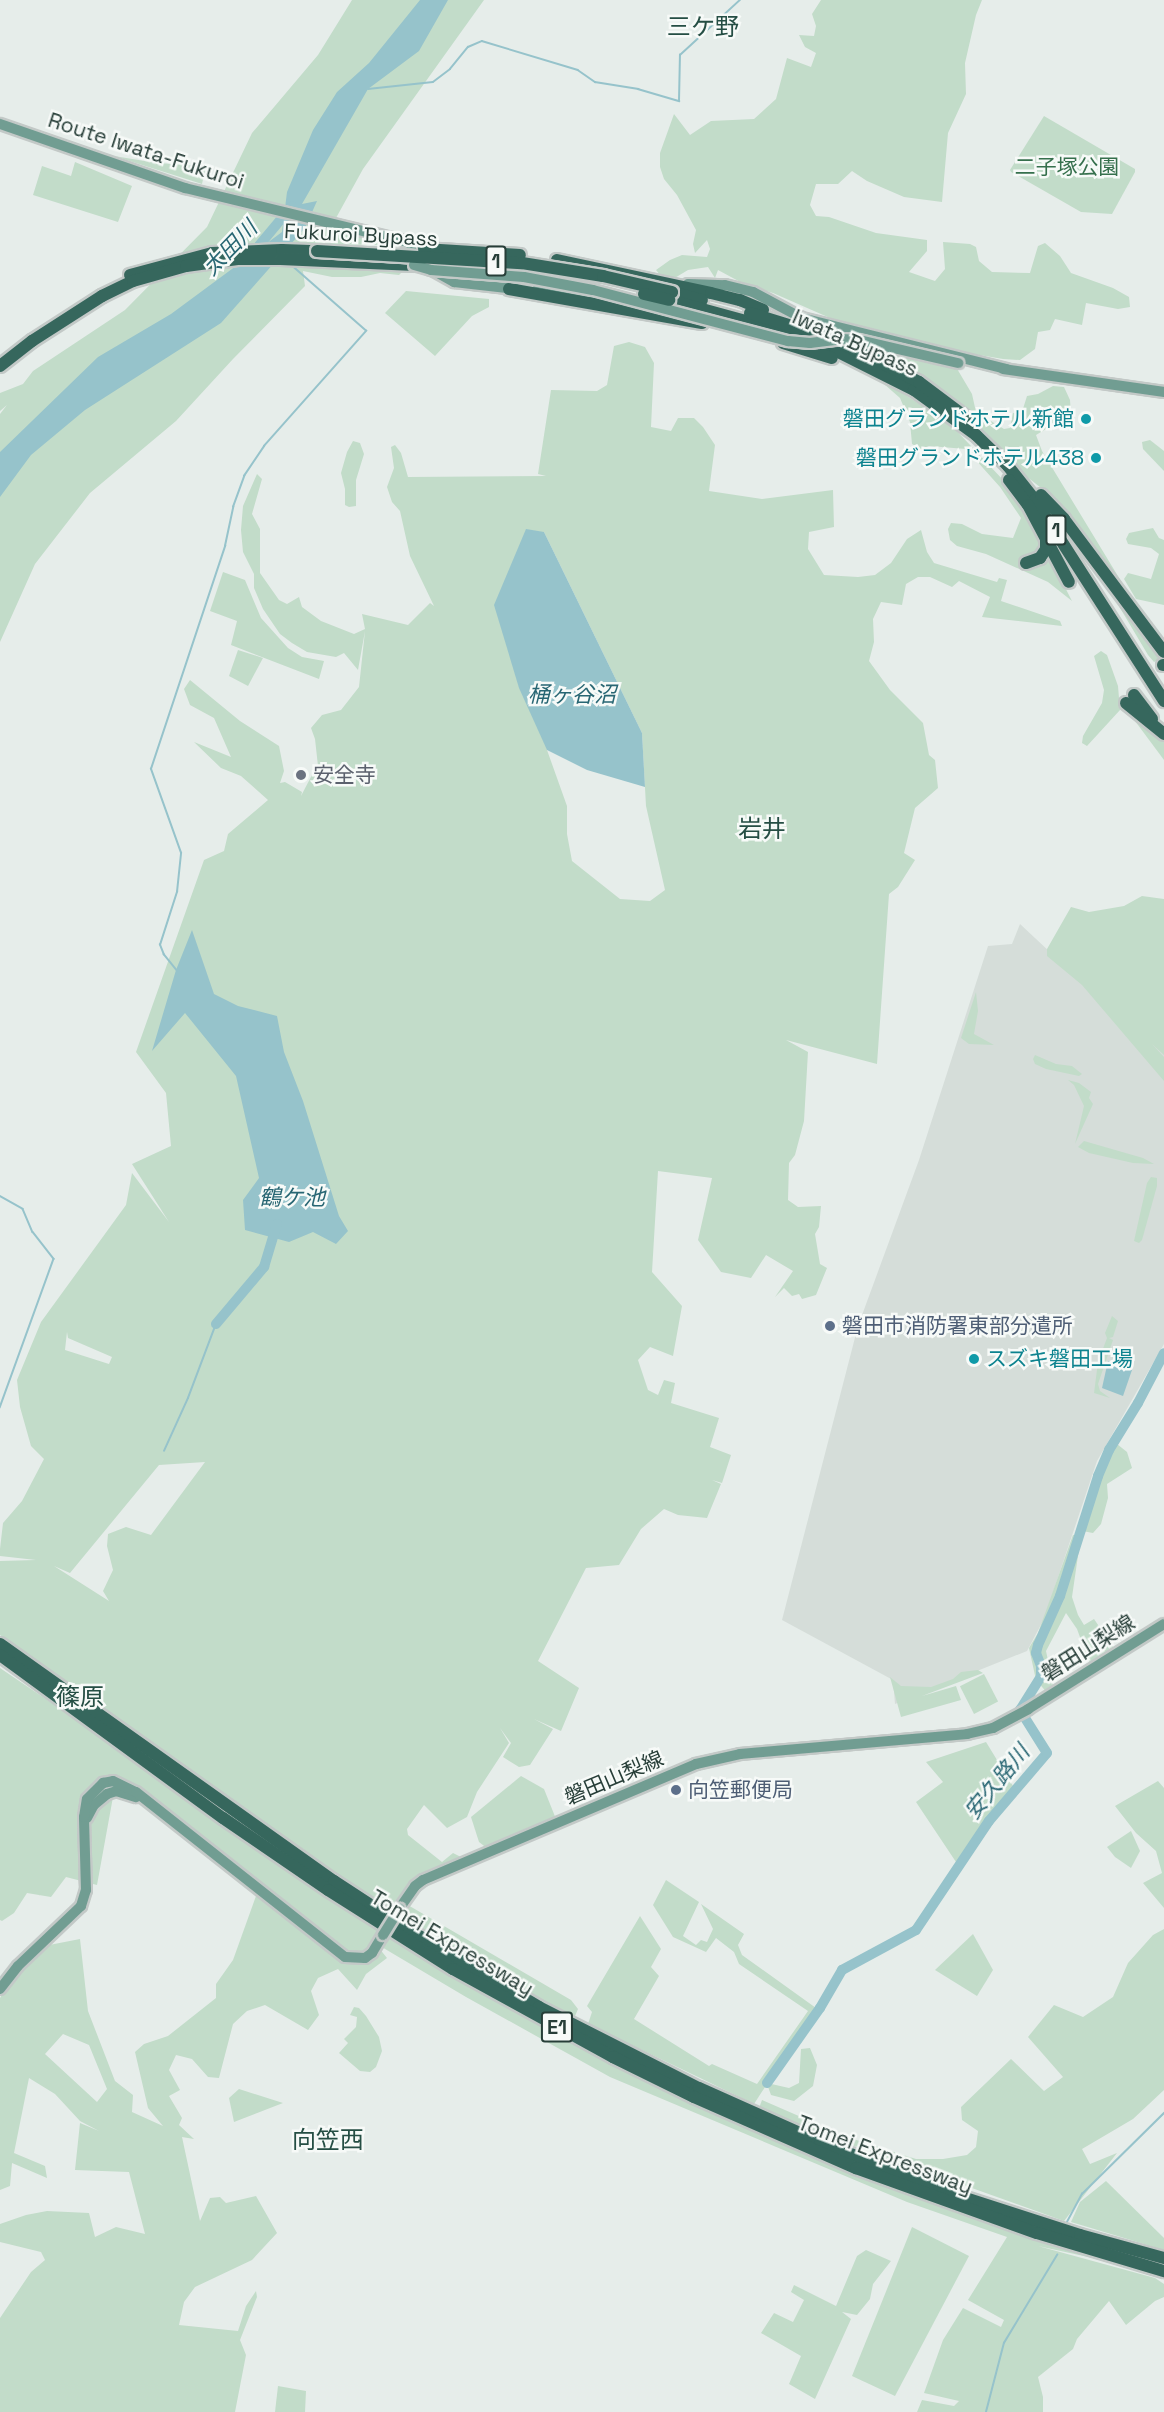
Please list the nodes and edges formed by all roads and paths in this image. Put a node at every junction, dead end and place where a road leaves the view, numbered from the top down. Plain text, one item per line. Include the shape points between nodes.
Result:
1 (0, 124) edge
2 (317, 251) junction
3 (414, 265) junction
4 (156, 270) junction
5 (662, 283) junction
6 (509, 289) junction
7 (670, 296) junction
8 (679, 311) junction
9 (818, 334) junction
10 (0, 356) edge
11 (0, 366) edge
12 (1007, 369) junction
13 (914, 390) junction
14 (1164, 392) edge
15 (953, 417) junction
16 (1041, 495) junction
17 (1046, 537) junction
18 (1026, 563) dead end
19 (1069, 582) dead end
20 (1164, 652) edge
21 (1164, 687) edge
22 (1130, 699) dead end
23 (1164, 701) edge
24 (1164, 734) edge
25 (1164, 1624) edge
26 (0, 1644) edge
27 (0, 1656) edge
28 (15, 1660) junction
29 (0, 1989) edge
30 (1164, 2258) edge
31 (1164, 2271) edge

1 - 6 main road, Route Iwata-Fukuroi via 185,188 408,242 425,256 434,271 453,282
2 - 4 highway, Fukuroi Bypass / 1 via 221,252
2 - 5 highway, 1, bridge via 467,250 557,260
2 - 7 highway, Fukuroi Bypass / 1, bridge via 522,263 603,276
3 - 4 highway, Fukuroi Bypass / 1 via 238,259
3 - 7 highway, Fukuroi Bypass / 1, bridge via 555,276
3 - 8 main road, bridge via 431,270 524,277
4 - 10 highway, Fukuroi Bypass / 1 via 98,290
4 - 11 highway, Fukuroi Bypass / 1 via 102,296
5 - 9 highway, 1 via 740,300
5 - 12 main road, Route Iwata-Fukuroi via 725,285 753,292 802,318
6 - 8 main road, Route Iwata-Fukuroi, bridge via 553,290
6 - 13 highway, 1 via 776,341 819,353
7 - 9 highway, Iwata Bypass / 1
7 - 13 highway, Iwata Bypass / 1 via 810,341
8 - 12 main road, Route Iwata-Fukuroi, bridge via 788,341 859,340 958,363
9 - 16 highway, Iwata Bypass / 1 via 919,382 942,398 980,428
12 - 14 main road, Route Iwata-Fukuroi
13 - 15 highway, Iwata Bypass / 1
15 - 17 highway via 1022,497
15 - 23 highway, Iwata Bypass / 1 via 1008,466 1035,500
16 - 20 highway via 1064,519
16 - 21 highway, Iwata Bypass / 1
17 - 18 highway via 1046,549 1040,558
17 - 19 highway
22 - 24 highway
25 - 29 main road, 磐田山梨線, bridge via 993,1728 967,1734 740,1754 696,1764 423,1880 365,1958 345,1957 123,1784 113,1780 103,1783 87,1799 86,1890 81,1906 18,1966
26 - 28 highway, Tomei Expressway / E1
27 - 28 highway, Tomei Expressway / E1
28 - 30 highway, Tomei Expressway / E1 via 334,1881 459,1960 588,2033 699,2088 859,2157 1030,2220
28 - 31 highway, Tomei Expressway / E1 via 223,1818 328,1890 453,1969 613,2057 856,2168 1037,2233

